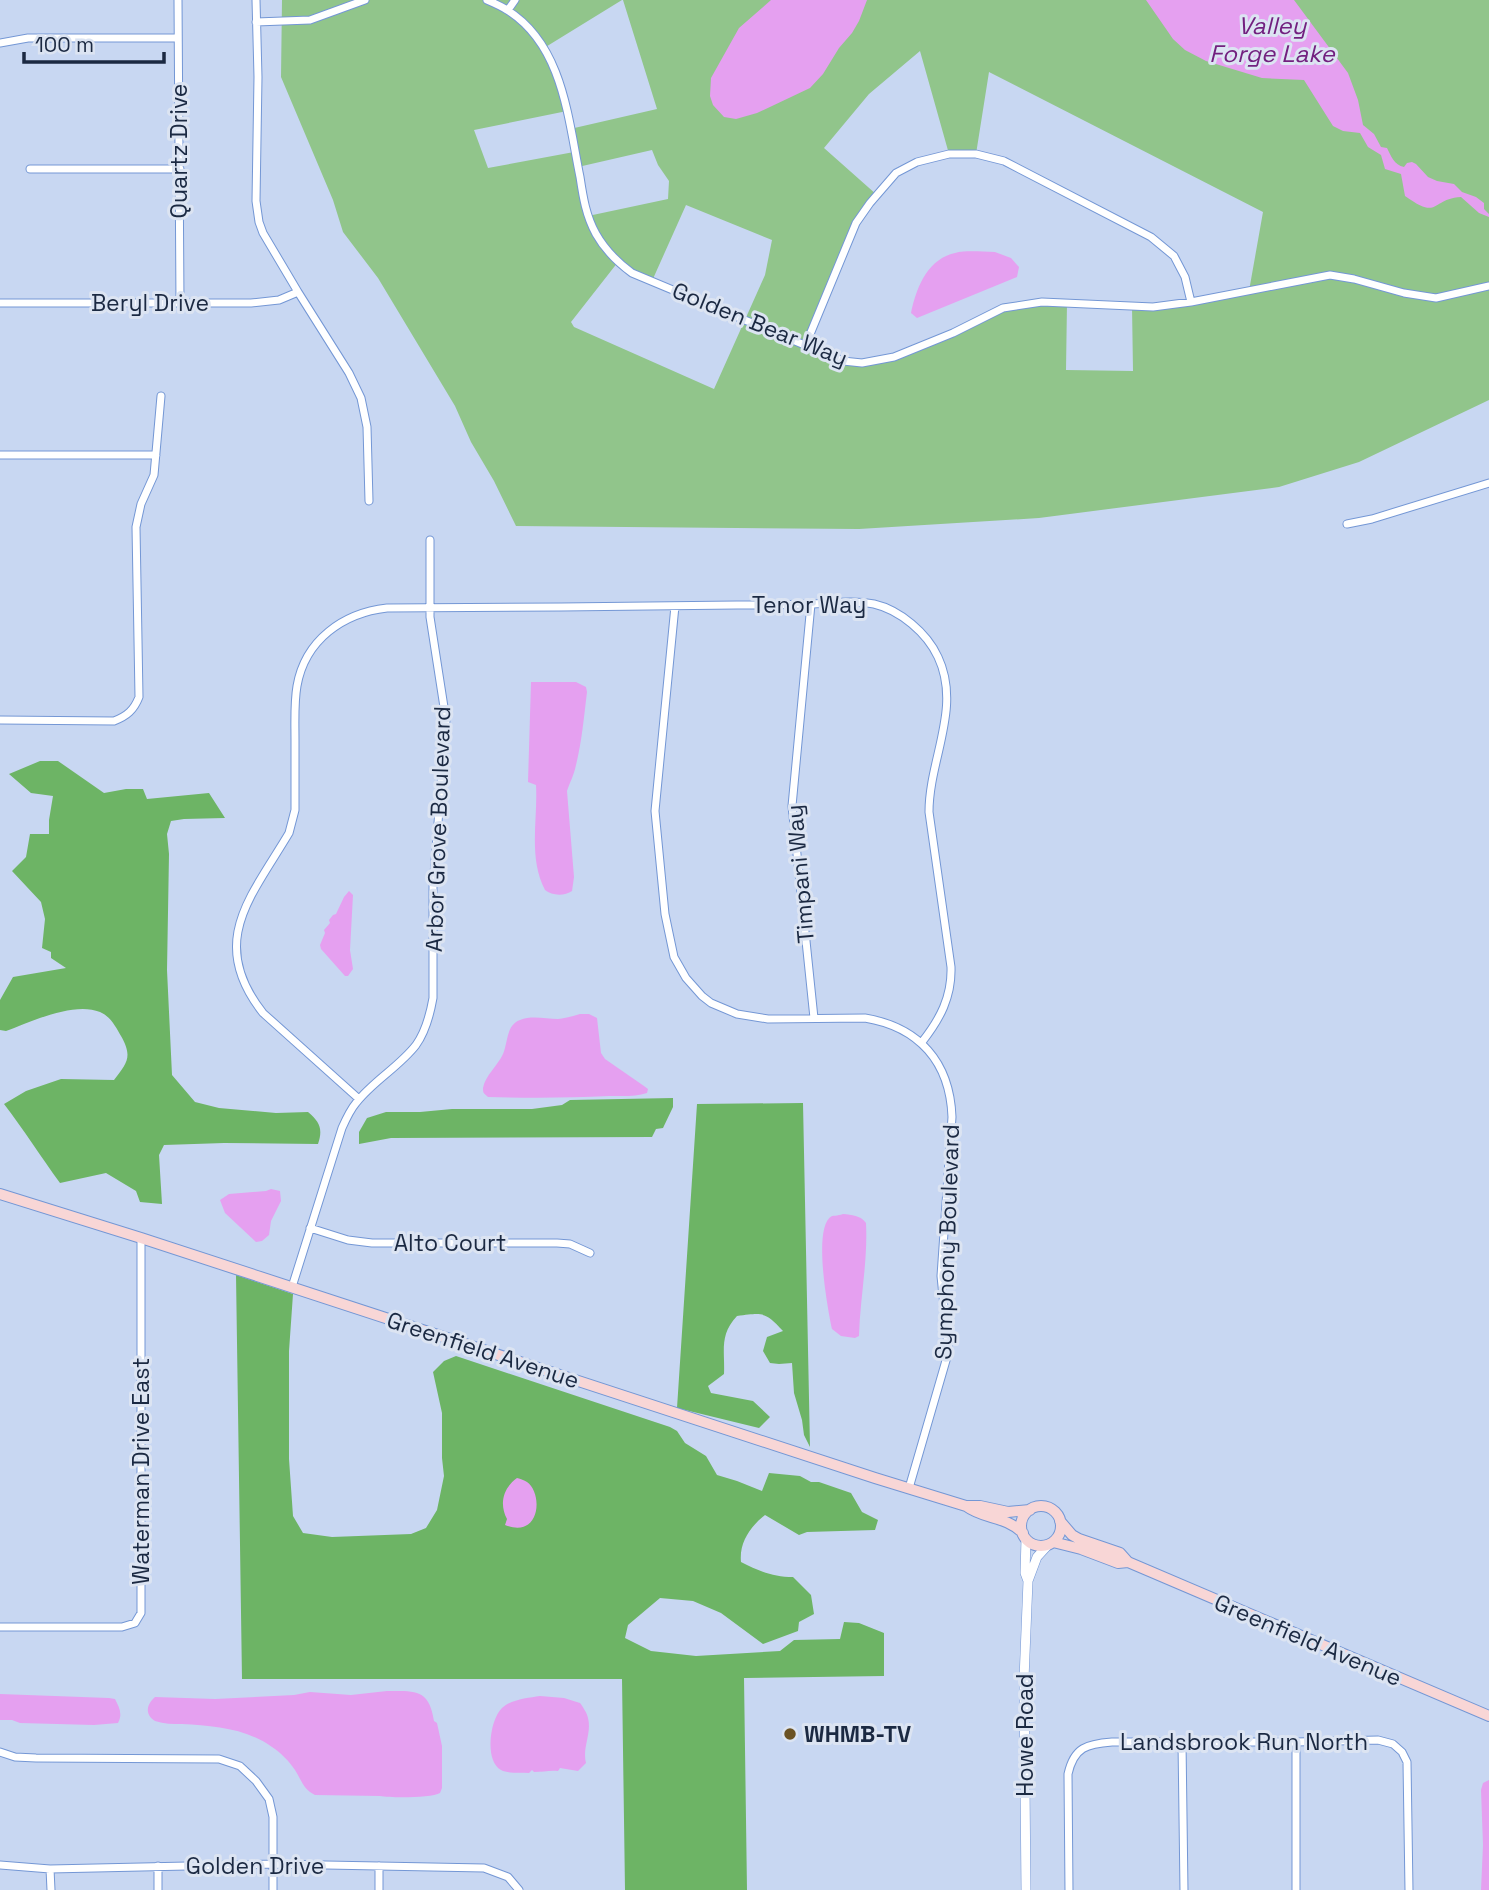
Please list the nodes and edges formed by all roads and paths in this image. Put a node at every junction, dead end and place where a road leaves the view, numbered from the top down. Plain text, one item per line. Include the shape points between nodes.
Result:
1 (178, 0) edge
2 (256, 0) edge
3 (365, 0) edge
4 (487, 0) edge
5 (515, 0) edge
6 (508, 10) junction
7 (257, 22) junction
8 (178, 38) junction
9 (0, 43) edge
10 (30, 169) dead end
11 (180, 169) junction
12 (1489, 286) edge
13 (298, 292) junction
14 (1191, 302) junction
15 (0, 303) edge
16 (180, 303) junction
17 (806, 344) junction
18 (161, 396) dead end
19 (0, 455) edge
20 (156, 455) junction
21 (1489, 483) edge
22 (369, 501) dead end
23 (1347, 524) dead end
24 (430, 540) dead end
25 (811, 604) junction
26 (674, 606) junction
27 (430, 608) junction
28 (0, 720) edge
29 (814, 1018) junction
30 (922, 1042) junction
31 (359, 1099) junction
32 (0, 1194) edge
33 (310, 1228) junction
34 (141, 1238) junction
35 (590, 1254) dead end
36 (292, 1287) junction
37 (909, 1488) junction
38 (966, 1506) junction
39 (1030, 1510) junction
40 (1060, 1521) junction
41 (1024, 1536) junction
42 (1050, 1543) junction
43 (1128, 1562) junction
44 (1028, 1581) junction
45 (0, 1627) edge
46 (1489, 1716) edge
47 (1182, 1742) junction
48 (1296, 1742) junction
49 (0, 1752) edge
50 (273, 1864) junction
51 (0, 1866) edge
52 (158, 1866) junction
53 (379, 1866) junction
54 (50, 1869) junction
55 (51, 1890) edge
56 (158, 1890) edge
57 (273, 1890) edge
58 (379, 1890) edge
59 (519, 1890) edge
60 (1026, 1890) edge
61 (1069, 1890) edge
62 (1184, 1890) edge
63 (1296, 1890) edge
64 (1409, 1890) edge

1 - 8 street, Quartz Drive
2 - 7 street
3 - 7 street via 310,20
4 - 6 street, Golden Bear Way
5 - 6 street
6 - 17 street, Golden Bear Way via 535,36 553,65 588,217 607,251 632,273
7 - 13 street via 257,211 263,233
8 - 9 street via 28,38
8 - 11 street, Quartz Drive
10 - 11 street
11 - 16 street, Quartz Drive
12 - 14 street, Golden Bear Way via 1436,298 1420,297 1330,275
13 - 16 street, Beryl Drive via 266,302
13 - 22 street via 361,398 367,427
14 - 17 street, Golden Bear Way via 1153,307 1042,302 1003,308 894,357 862,363 843,361
14 - 17 street via 1174,256 1152,237 1004,161 949,154 896,173 870,203 856,223
15 - 16 street, Beryl Drive
18 - 20 street
19 - 20 street
20 - 28 street via 136,527 139,697 135,707 114,721
21 - 23 street
24 - 27 street, Arbor Grove Boulevard
25 - 26 street, Tenor Way
25 - 29 street, Timpani Way via 792,806
25 - 30 street, Tenor Way via 860,602 886,607 926,639 947,683 947,709 929,812 951,985 939,1020
26 - 27 street, Tenor Way
26 - 29 street, Symphony Boulevard via 655,811 674,957 693,987 724,1009 759,1018
27 - 31 street, Arbor Grove Boulevard via 446,720 433,887 433,998 416,1044
27 - 31 street, Tenor Way via 387,608 354,616 324,634 307,657 295,697 293,823 245,905 237,935 239,968 253,1000
29 - 30 street, Symphony Boulevard via 877,1020
30 - 37 street, Symphony Boulevard via 943,1075 951,1107 942,1276 948,1346
31 - 33 street, Arbor Grove Boulevard via 342,1128
32 - 34 main road, Greenfield Avenue
33 - 35 street, Alto Court via 359,1242 557,1243
33 - 36 street, Arbor Grove Boulevard
34 - 36 main road, Greenfield Avenue
34 - 45 street, Waterman Drive East via 141,1613 135,1623 122,1627
36 - 37 main road, Greenfield Avenue
37 - 38 main road, Greenfield Avenue
38 - 39 main road, Greenfield Avenue
38 - 41 main road, Greenfield Avenue via 977,1514 1005,1520
39 - 40 main road via 1047,1507
39 - 41 main road via 1022,1520
40 - 42 main road via 1060,1534
40 - 43 main road, Greenfield Avenue via 1072,1535 1120,1553
41 - 42 main road via 1037,1546
41 - 44 street, Howe Road
42 - 43 main road, Greenfield Avenue
42 - 44 street, Howe Road via 1037,1557
43 - 46 main road, Greenfield Avenue
44 - 60 street, Howe Road
47 - 48 street, Landsbrook Run North
47 - 61 street, Landsbrook Run North via 1091,1745 1070,1762
47 - 62 street
48 - 63 street
48 - 64 street, Landsbrook Run North via 1378,1740 1402,1752 1407,1762
49 - 50 street via 36,1758 219,1759 240,1766 269,1799
50 - 52 street, Golden Drive
50 - 53 street, Golden Drive
50 - 57 street
51 - 54 street, Golden Drive
52 - 54 street, Golden Drive
52 - 56 street
53 - 58 street
53 - 59 street, Golden Drive via 484,1868 508,1877
54 - 55 street

